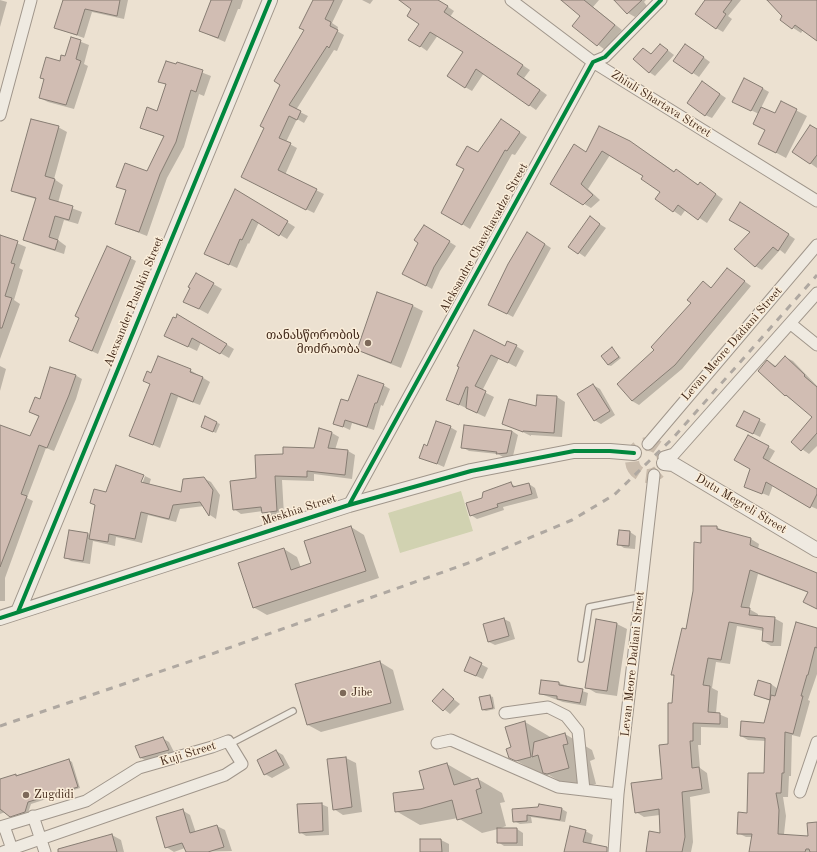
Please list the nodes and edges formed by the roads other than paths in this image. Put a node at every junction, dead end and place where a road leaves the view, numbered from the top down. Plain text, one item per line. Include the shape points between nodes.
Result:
1 (31, 0) edge
2 (270, 0) edge
3 (511, 0) edge
4 (661, 0) edge
5 (593, 62) junction
6 (0, 115) edge
7 (817, 201) edge
8 (817, 245) edge
9 (817, 293) edge
10 (791, 324) junction
11 (817, 345) edge
12 (648, 444) dead end
13 (634, 453) dead end
14 (664, 460) joint
15 (654, 475) dead end
16 (349, 505) junction
17 (817, 550) edge
18 (641, 596) junction
19 (18, 612) junction
20 (0, 618) edge
21 (581, 659) dead end
22 (293, 711) dead end
23 (505, 713) dead end
24 (817, 742) edge
25 (437, 743) dead end
26 (230, 744) junction
27 (584, 790) junction
28 (800, 792) dead end
29 (618, 794) junction
30 (33, 816) junction
31 (2, 826) edge
32 (41, 839) junction
33 (9, 851) edge
34 (45, 852) edge
35 (614, 852) edge

1 - 6 street
2 - 19 street, Alexsander Pushkin Street
3 - 5 street, Zhiuli Shartava Street
4 - 5 street via 605,57
5 - 7 street, Zhiuli Shartava Street
5 - 16 street, Aleksandre Chavchavadze Street
8 - 12 street, Levan Meore Dadiani Street
9 - 10 street
10 - 11 street
10 - 14 street via 674,454
13 - 16 street, Meskhia Street via 610,450 574,451 471,471
14 - 17 street, Dutu Megreli Street
15 - 18 street, Levan Meore Dadiani Street
16 - 19 street, Meskhia Street
18 - 21 lane via 589,607
18 - 29 street, Levan Meore Dadiani Street
19 - 20 street, Meskhia Street
22 - 26 lane
23 - 27 street via 548,707 566,716 578,731
24 - 28 street
25 - 27 street via 451,740 558,787
26 - 30 street, Kuji Street via 228,741 212,748 139,768 86,801
26 - 32 street, Kuji Street via 242,764 225,775
27 - 29 street
29 - 35 street, Levan Meore Dadiani Street
30 - 31 street, Kuji Street
30 - 32 street
31 - 33 street
32 - 33 street, Kuji Street
32 - 34 street

